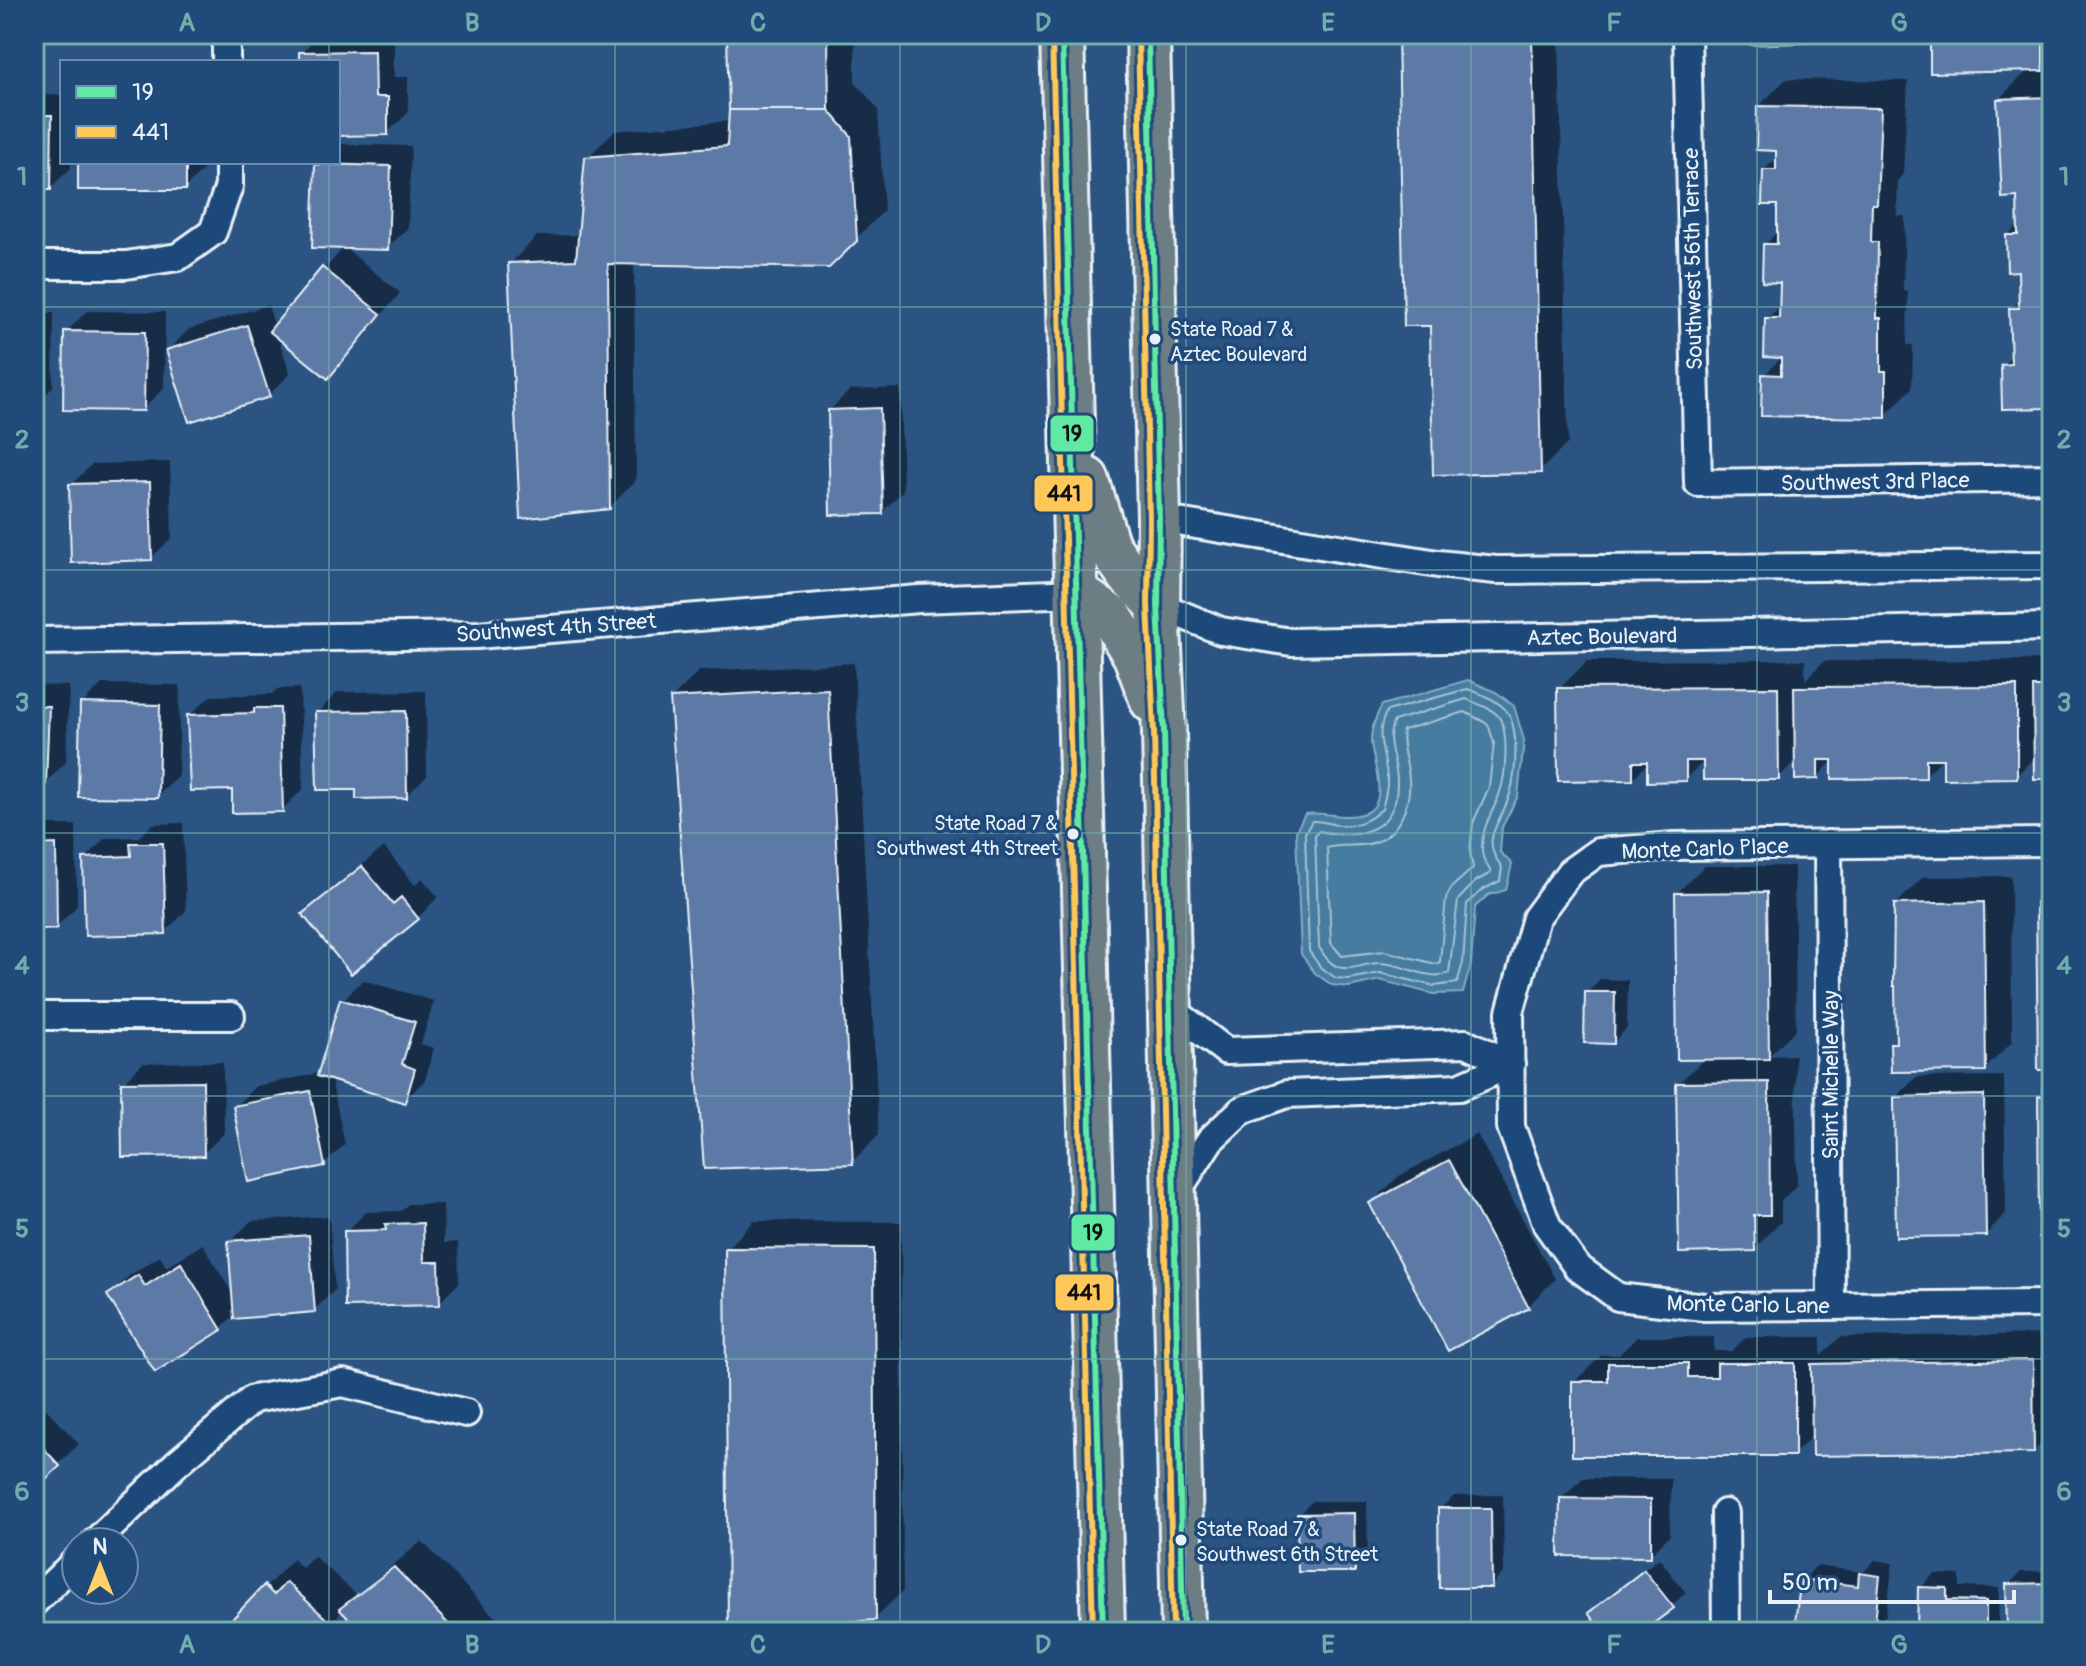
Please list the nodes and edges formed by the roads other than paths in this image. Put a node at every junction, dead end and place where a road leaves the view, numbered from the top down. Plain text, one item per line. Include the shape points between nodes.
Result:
1 (226, 34) edge
2 (1062, 34) edge
3 (1148, 34) edge
4 (1687, 34) edge
5 (226, 60) edge
6 (229, 164) edge
7 (34, 265) edge
8 (1072, 432) junction
9 (2052, 478) edge
10 (1698, 483) joint
11 (1159, 519) junction
12 (2052, 565) edge
13 (1077, 593) junction
14 (1158, 605) junction
15 (2052, 627) edge
16 (34, 641) edge
17 (1164, 732) junction
18 (2052, 842) edge
19 (1828, 844) junction
20 (1170, 1008) junction
21 (34, 1016) edge
22 (231, 1016) dead end
23 (1511, 1064) junction
24 (1174, 1196) junction
25 (2052, 1304) edge
26 (1831, 1306) junction
27 (466, 1413) dead end
28 (1725, 1513) dead end
29 (112, 1526) edge
30 (60, 1577) edge
31 (34, 1602) edge
32 (1106, 1623) edge
33 (1183, 1632) edge
34 (1726, 1632) edge

1 - 5 street
2 - 8 main road
3 - 11 main road
4 - 10 street, Southwest 56th Terrace
6 - 7 street via 229,186 213,232 178,257 126,265
8 - 13 main road
8 - 14 main road via 1108,546
9 - 10 street, Southwest 3rd Place
11 - 12 street via 1496,570
11 - 14 main road
13 - 16 street, Southwest 4th Street via 919,599 477,635
13 - 17 main road via 1111,617 1135,656
13 - 32 main road
14 - 15 street, Aztec Boulevard via 1221,631 1291,642
14 - 17 main road
17 - 20 main road
18 - 19 street, Monte Carlo Place
19 - 23 street, Monte Carlo Place via 1598,852 1570,872 1536,918 1510,1012
19 - 26 street, Saint Michelle Way
20 - 23 street via 1226,1051 1466,1043
20 - 24 main road
21 - 22 street
23 - 24 street via 1459,1087 1287,1094 1242,1110 1210,1140
23 - 26 street, Monte Carlo Lane via 1511,1127 1547,1225 1577,1267 1618,1297 1704,1307
24 - 33 main road
25 - 26 street, Monte Carlo Lane
27 - 29 street via 343,1383 253,1399
28 - 34 street
30 - 31 street

